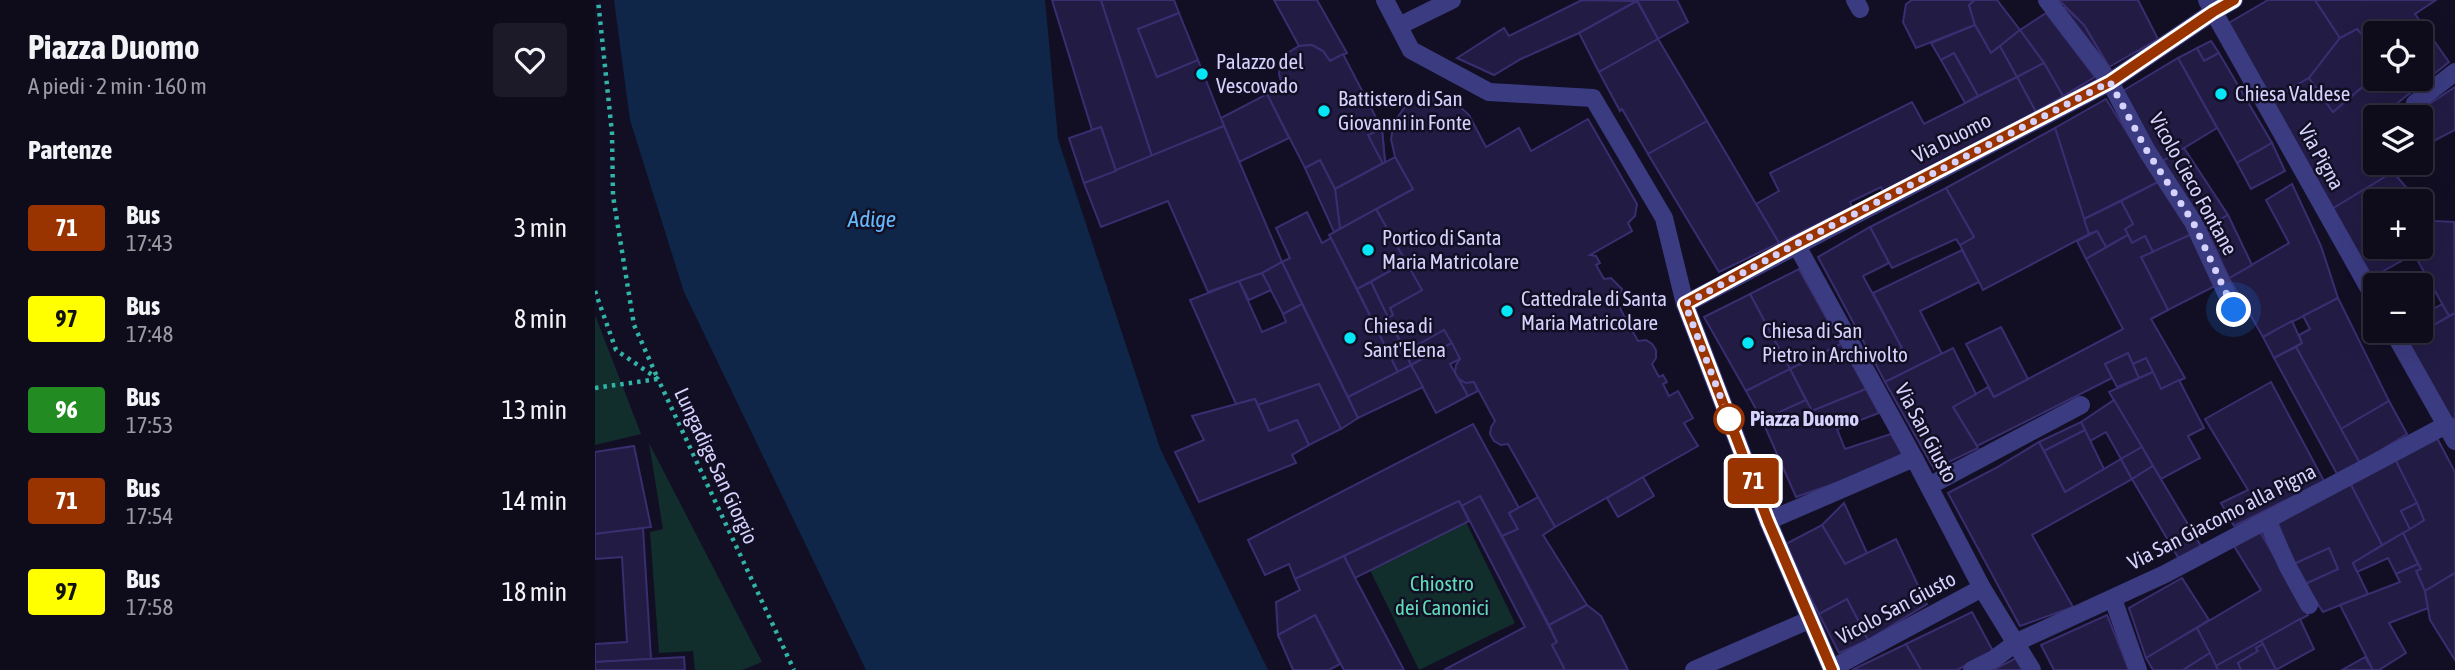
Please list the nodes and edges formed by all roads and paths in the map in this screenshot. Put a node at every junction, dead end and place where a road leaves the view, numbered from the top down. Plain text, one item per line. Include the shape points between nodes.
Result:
1 (598, 0) edge
2 (1385, 0) edge
3 (1452, 0) edge
4 (2047, 0) edge
5 (2234, 0) edge
6 (2210, 6) edge
7 (1399, 26) junction
8 (2455, 72) edge
9 (2110, 82) junction
10 (2415, 103) dead end
11 (1796, 244) junction
12 (2363, 278) edge
13 (595, 291) edge
14 (1685, 304) junction
15 (2234, 310) dead end
16 (2400, 343) edge
17 (658, 379) junction
18 (595, 388) edge
19 (2081, 405) dead end
20 (2450, 427) edge
21 (2455, 441) edge
22 (1914, 458) junction
23 (1929, 485) junction
24 (1768, 521) junction
25 (2267, 521) junction
26 (1982, 588) junction
27 (2113, 599) junction
28 (2309, 605) dead end
29 (1809, 620) junction
30 (2017, 642) junction
31 (1826, 668) edge
32 (794, 670) edge
33 (1694, 670) edge
34 (1972, 670) edge
35 (2032, 670) edge
36 (2138, 670) edge

1 - 17 path via 612,133 613,196 634,325
2 - 7 street
3 - 7 street
4 - 9 street, Vicolo Cieco Fontane
5 - 6 street, Via Duomo
6 - 9 street, Via Duomo
6 - 12 street, Via Pigna
7 - 14 street via 1411,50 1489,92 1593,98 1664,218
8 - 10 street
9 - 11 street, Via Duomo
9 - 15 street, Vicolo Cieco Fontane via 2193,222
11 - 14 street, Via Duomo
11 - 22 street, Via San Giusto
13 - 17 path, Lungadige San Giorgio via 616,350
14 - 24 street
16 - 20 street
17 - 18 path
17 - 32 path, Lungadige San Giorgio
19 - 23 street
20 - 21 street
20 - 25 street, Via San Giacomo alla Pigna
22 - 23 street, Via San Giusto
22 - 24 street
23 - 26 street, Via San Giusto
24 - 29 street
25 - 27 street, Via San Giacomo alla Pigna
25 - 28 street
26 - 30 street, Via San Giusto
26 - 31 street, Vicolo San Giusto
27 - 30 street, Via San Giacomo alla Pigna
27 - 36 street
29 - 31 street
29 - 33 street
30 - 34 street, Via San Giacomo alla Pigna
30 - 35 street, Via San Giusto

